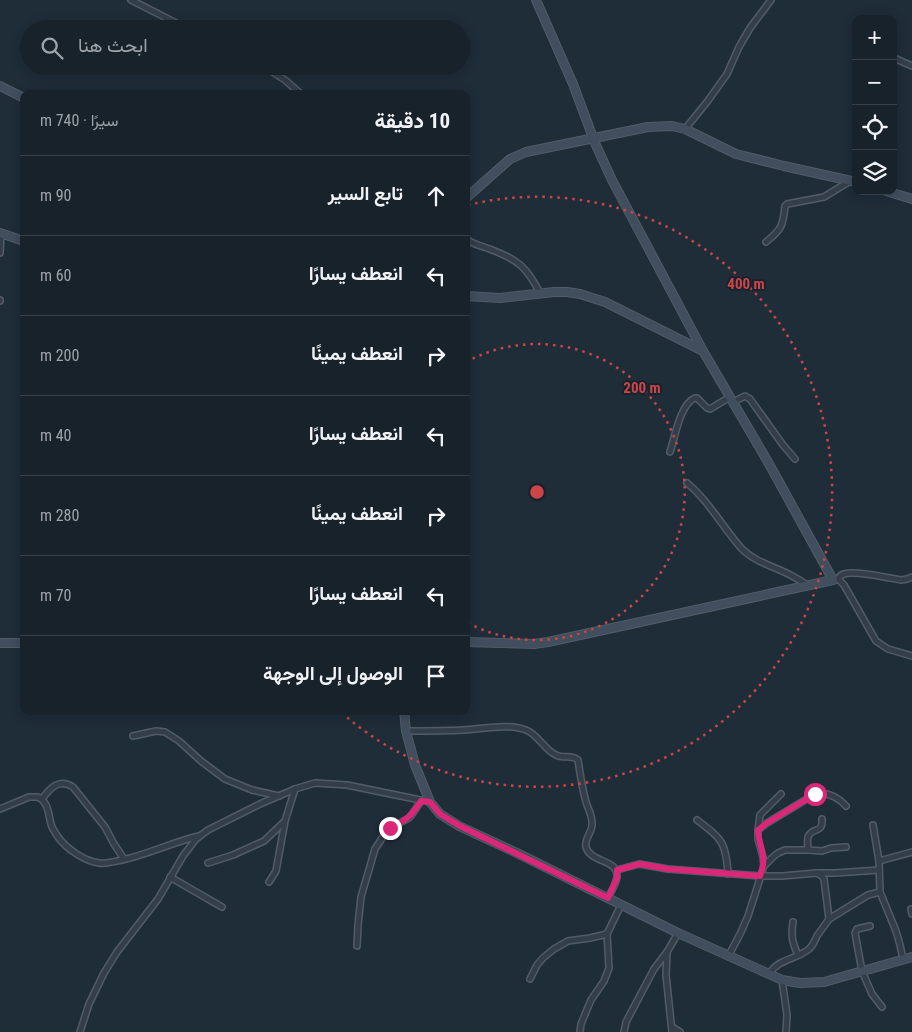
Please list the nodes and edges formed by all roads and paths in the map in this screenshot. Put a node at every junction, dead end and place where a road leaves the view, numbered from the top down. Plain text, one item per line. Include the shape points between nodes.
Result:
1 (131, 0) edge
2 (536, 0) edge
3 (771, 0) edge
4 (170, 20) edge
5 (897, 59) edge
6 (912, 66) edge
7 (278, 75) edge
8 (0, 86) edge
9 (296, 90) edge
10 (20, 96) edge
11 (685, 129) junction
12 (593, 139) junction
13 (852, 181) edge
14 (852, 182) edge
15 (470, 194) edge
16 (897, 194) edge
17 (912, 199) edge
18 (0, 233) edge
19 (20, 240) edge
20 (470, 241) edge
21 (766, 242) dead end
22 (0, 253) edge
23 (540, 293) junction
24 (470, 296) edge
25 (703, 351) junction
26 (732, 400) junction
27 (670, 452) dead end
28 (795, 459) dead end
29 (687, 483) dead end
30 (912, 577) edge
31 (836, 579) junction
32 (807, 586) junction
33 (470, 642) edge
34 (0, 643) edge
35 (20, 643) edge
36 (912, 656) edge
37 (404, 715) edge
38 (406, 731) junction
39 (133, 736) dead end
40 (295, 789) junction
41 (781, 794) dead end
42 (279, 796) junction
43 (42, 799) junction
44 (421, 801) junction
45 (430, 802) junction
46 (846, 806) dead end
47 (0, 809) edge
48 (822, 819) dead end
49 (697, 820) dead end
50 (285, 821) junction
51 (872, 825) dead end
52 (758, 830) junction
53 (199, 836) junction
54 (846, 847) dead end
55 (808, 850) junction
56 (912, 852) edge
57 (124, 859) junction
58 (880, 861) junction
59 (208, 863) dead end
60 (764, 866) junction
61 (617, 870) junction
62 (879, 870) junction
63 (817, 872) junction
64 (728, 874) junction
65 (760, 876) junction
66 (170, 877) junction
67 (269, 882) dead end
68 (880, 892) junction
69 (608, 898) junction
70 (621, 905) junction
71 (222, 907) dead end
72 (829, 919) junction
73 (794, 922) dead end
74 (870, 926) dead end
75 (678, 933) junction
76 (607, 934) junction
77 (357, 946) dead end
78 (668, 952) junction
79 (729, 955) junction
80 (798, 955) junction
81 (912, 957) edge
82 (903, 959) junction
83 (862, 972) junction
84 (769, 974) junction
85 (530, 979) dead end
86 (782, 980) junction
87 (882, 1007) dead end
88 (672, 1029) edge
89 (80, 1032) edge
90 (580, 1032) edge
91 (624, 1032) edge
92 (680, 1032) edge
93 (786, 1032) edge

1 - 4 street
2 - 12 street
3 - 11 street via 746,34 727,74
5 - 6 street
7 - 9 street
8 - 10 street
11 - 12 street via 648,127
11 - 13 street via 736,154
12 - 15 street via 526,152 510,159
12 - 25 street
14 - 21 street via 824,197 787,204 781,228
16 - 17 street
18 - 19 street
18 - 22 street
20 - 23 street via 513,259 524,267
23 - 24 street via 500,298
23 - 25 street via 567,292 605,302
25 - 26 street
26 - 27 street via 710,409 697,398 691,399 681,417
26 - 28 street via 745,396 750,399
26 - 31 street
29 - 32 street via 751,556
30 - 31 street via 901,580 853,572
31 - 32 street
31 - 36 street via 844,585 876,641 888,649
32 - 33 street via 548,642
34 - 35 street
37 - 38 street
38 - 45 street via 415,766
38 - 61 street via 520,728 533,734 556,756 575,757 592,824 586,847 594,857
39 - 42 street via 165,732 225,779
40 - 42 street
40 - 44 street via 315,783 327,784
40 - 50 street
41 - 52 street via 760,816
42 - 53 street via 245,810
43 - 47 street via 29,797
43 - 57 street via 54,831 75,852 99,863
43 - 57 street via 59,784 70,785 102,822
44 - 45 street
44 - 77 street via 408,818 386,832 375,849 361,897
45 - 69 street via 440,814 460,826
46 - 52 street via 833,796 815,794
48 - 55 street via 822,827 808,836
49 - 64 street via 721,841 727,856
50 - 59 street via 264,841
50 - 67 street via 276,872
51 - 58 street
52 - 60 street
53 - 57 street
53 - 66 street
54 - 55 street
55 - 60 street via 785,850
56 - 58 street
58 - 62 street
60 - 65 street
61 - 64 street via 640,864
61 - 69 street
62 - 63 street
62 - 68 street
63 - 65 street
63 - 72 street via 824,879
64 - 65 street
65 - 79 street via 748,916
66 - 71 street
66 - 89 street via 158,899 104,973
68 - 72 street via 868,895
68 - 82 street
69 - 70 street
70 - 75 street
70 - 76 street
72 - 80 street via 811,947
73 - 80 street via 792,941
74 - 83 street via 857,929 855,933
75 - 78 street
75 - 79 street
76 - 85 street via 568,941 554,949 542,958
76 - 90 street via 609,968 591,1000
78 - 88 street via 666,975
78 - 91 street via 654,969
79 - 84 street
80 - 84 street via 778,964
81 - 82 street
82 - 83 street
83 - 86 street via 824,982
83 - 87 street
84 - 86 street
86 - 93 street
88 - 92 street

